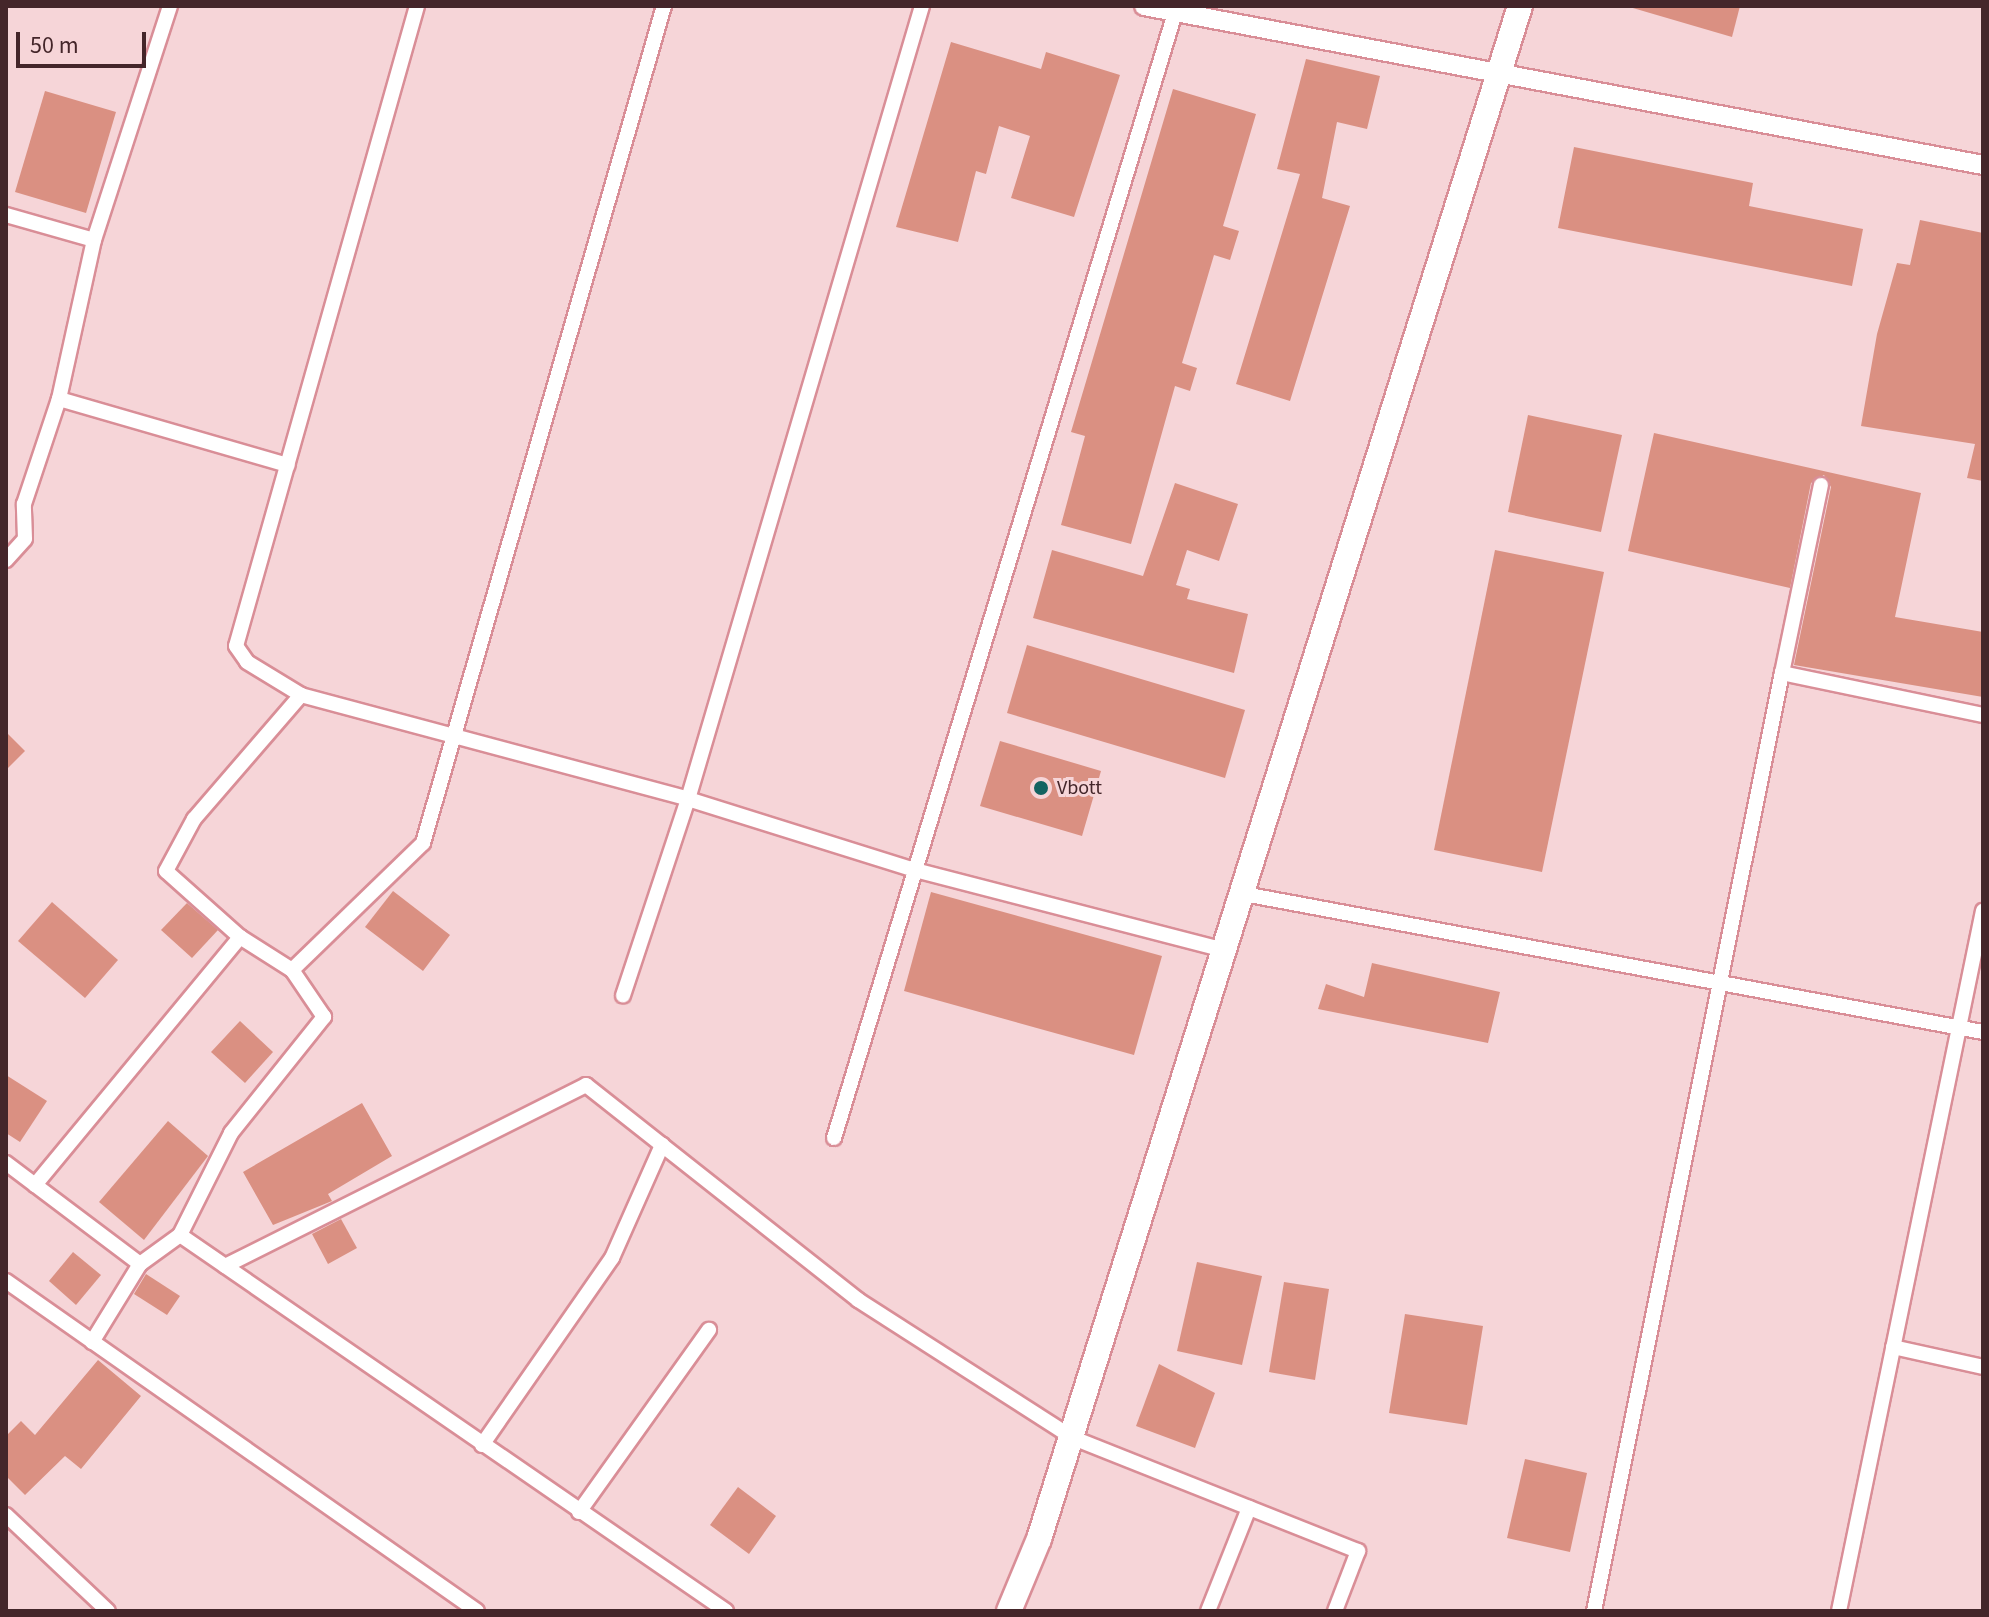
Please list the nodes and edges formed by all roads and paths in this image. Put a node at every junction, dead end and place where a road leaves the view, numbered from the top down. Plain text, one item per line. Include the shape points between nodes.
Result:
1 (170, 6) edge
2 (417, 6) edge
3 (664, 6) edge
4 (922, 6) edge
5 (1144, 6) edge
6 (1520, 6) edge
7 (1176, 9) edge
8 (1501, 72) junction
9 (1983, 165) edge
10 (6, 215) edge
11 (94, 240) junction
12 (59, 399) junction
13 (288, 465) junction
14 (1821, 485) dead end
15 (6, 560) edge
16 (1782, 673) junction
17 (301, 695) junction
18 (1983, 715) edge
19 (459, 738) junction
20 (688, 799) junction
21 (915, 870) junction
22 (1244, 894) junction
23 (1983, 911) edge
24 (240, 937) junction
25 (1225, 950) junction
26 (292, 970) junction
27 (1722, 980) junction
28 (623, 996) dead end
29 (1960, 1027) junction
30 (1983, 1032) edge
31 (834, 1138) dead end
32 (662, 1145) junction
33 (6, 1163) edge
34 (35, 1185) junction
35 (180, 1235) junction
36 (140, 1264) junction
37 (225, 1266) junction
38 (6, 1281) edge
39 (709, 1330) dead end
40 (92, 1342) junction
41 (1893, 1347) junction
42 (1983, 1367) edge
43 (1071, 1437) junction
44 (482, 1445) junction
45 (1249, 1508) junction
46 (579, 1512) junction
47 (6, 1515) edge
48 (108, 1611) edge
49 (477, 1611) edge
50 (726, 1611) edge
51 (1009, 1611) edge
52 (1208, 1611) edge
53 (1335, 1611) edge
54 (1594, 1611) edge
55 (1839, 1611) edge

1 - 11 street
2 - 13 street
3 - 19 street
4 - 20 street
5 - 7 street
6 - 8 highway
7 - 8 street
7 - 21 street
8 - 9 street
8 - 22 highway
10 - 11 street
11 - 12 street
12 - 13 street
12 - 15 street via 24,504 25,539
13 - 17 street via 236,646 247,662
14 - 16 street
16 - 18 street
16 - 27 street
17 - 19 street
17 - 24 street via 168,859 166,871
19 - 20 street
19 - 26 street via 423,843
20 - 21 street
20 - 28 street
21 - 25 street
21 - 31 street
22 - 25 highway
22 - 27 street
23 - 29 street
24 - 26 street
24 - 34 street
25 - 43 highway
26 - 35 street via 324,1017 231,1133
27 - 29 street
27 - 54 street
29 - 30 street
29 - 41 street
32 - 37 street via 586,1085
32 - 43 street via 858,1300
32 - 44 street via 612,1258
33 - 34 street
34 - 36 street
35 - 36 street
35 - 37 street
36 - 40 street
37 - 44 street
38 - 40 street
39 - 46 street
40 - 49 street
41 - 42 street
41 - 55 street
43 - 45 street
43 - 51 highway
44 - 46 street
45 - 52 street
45 - 53 street via 1358,1551
46 - 50 street
47 - 48 street

